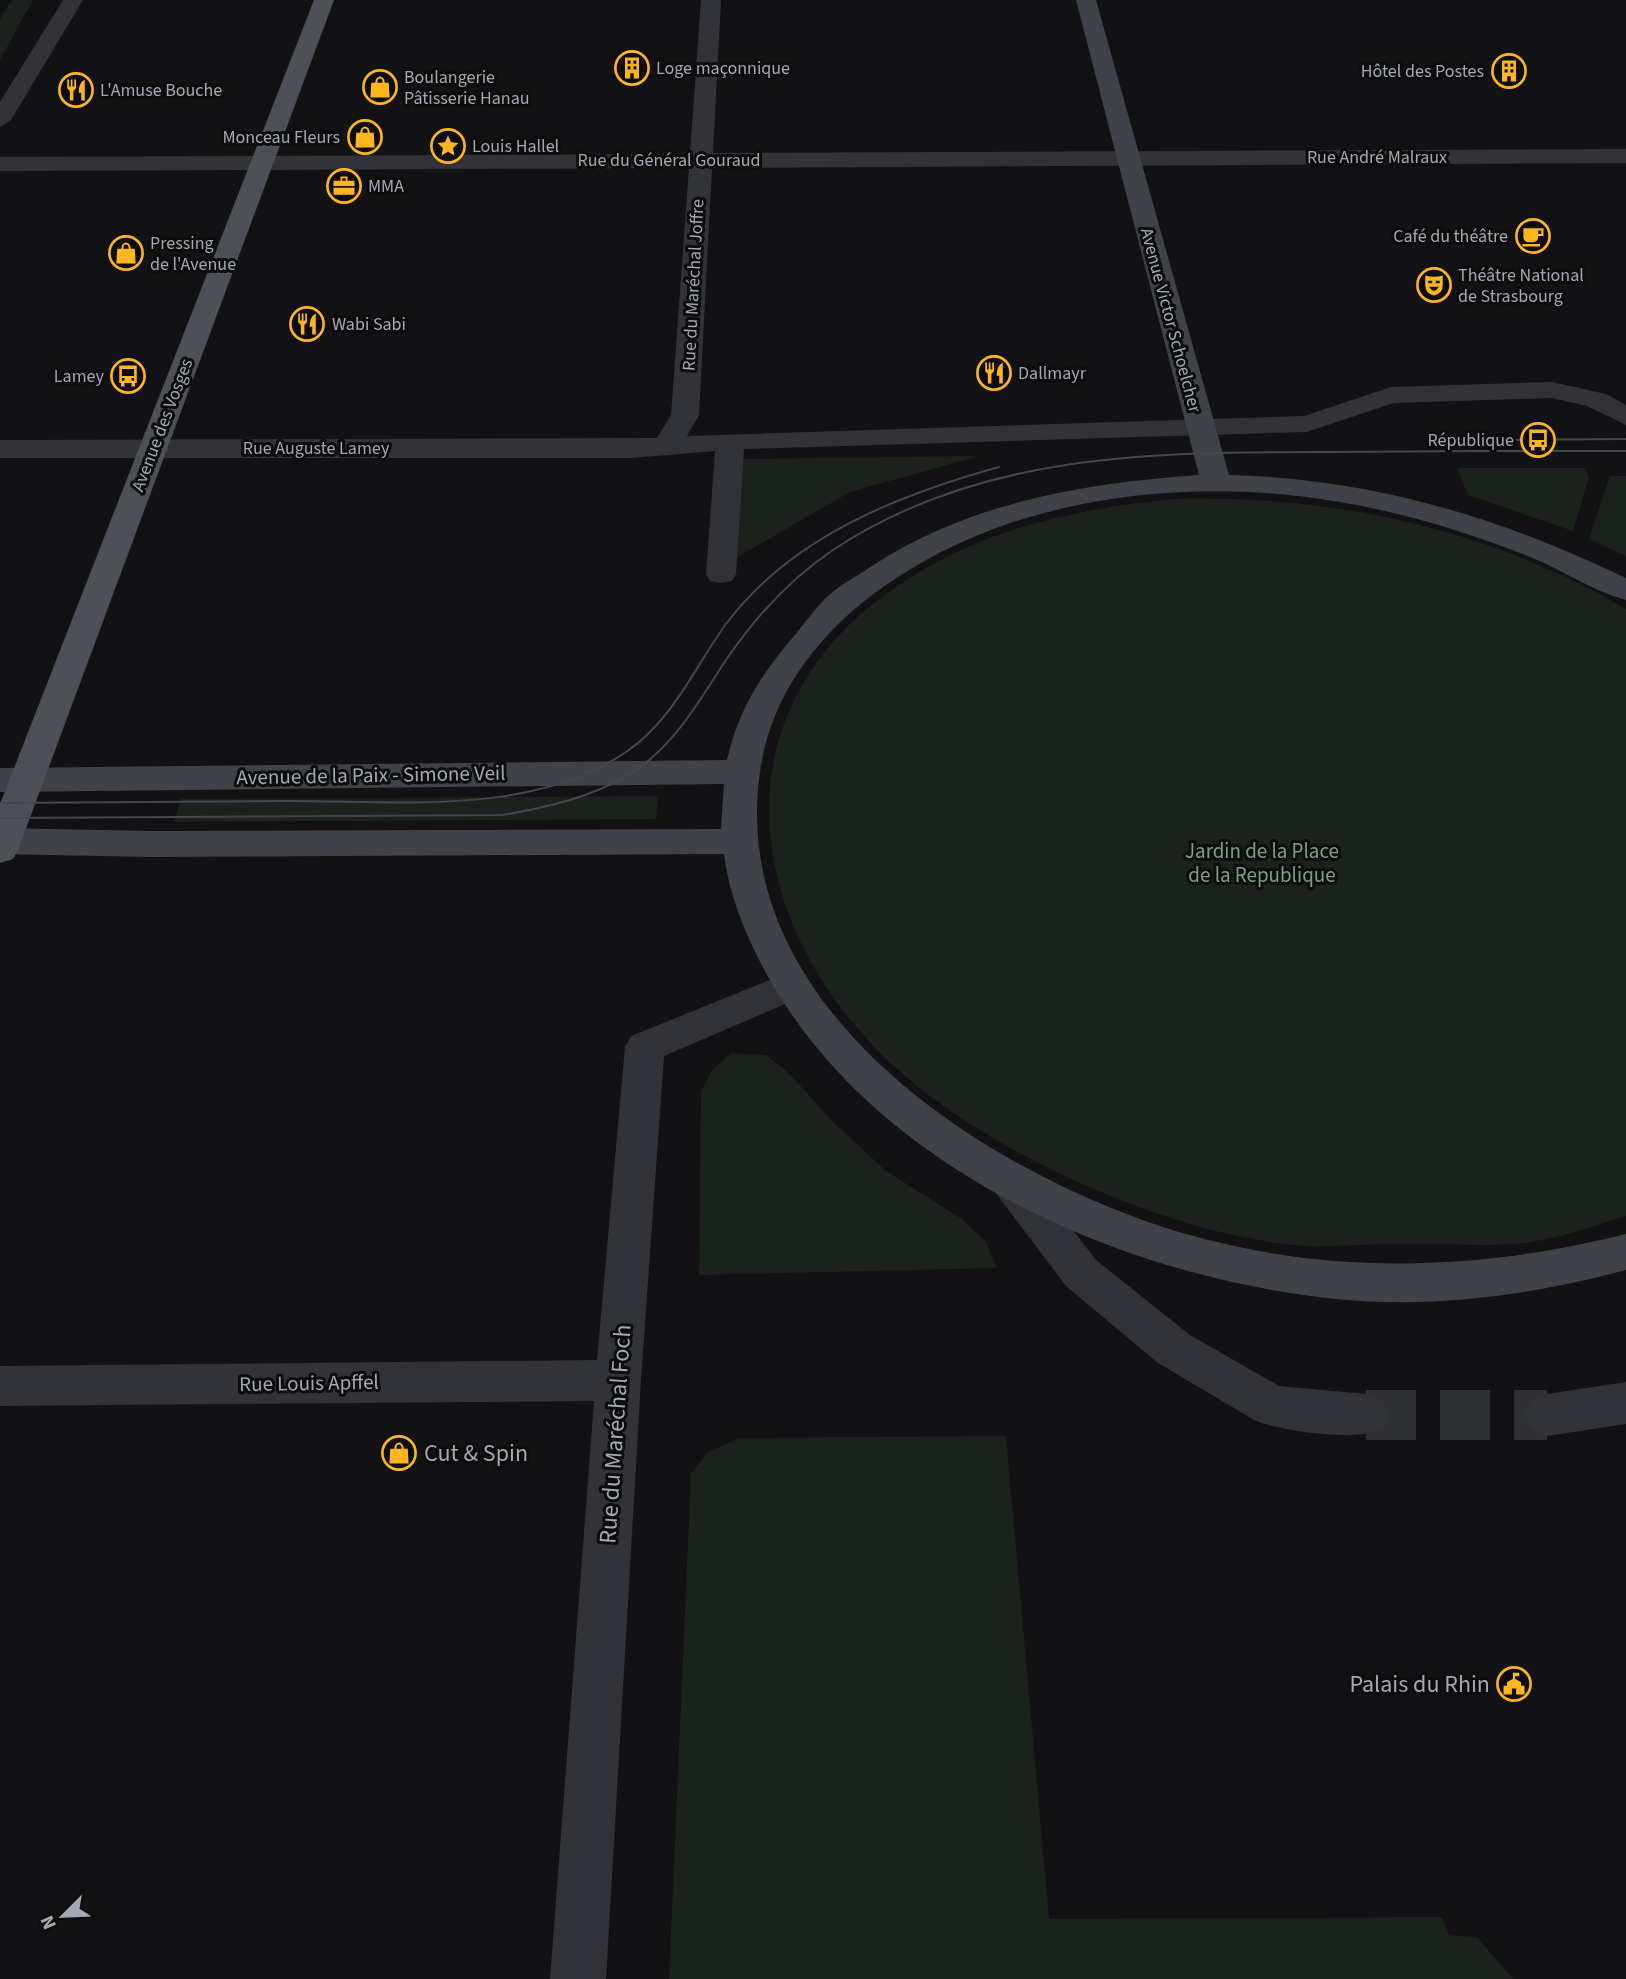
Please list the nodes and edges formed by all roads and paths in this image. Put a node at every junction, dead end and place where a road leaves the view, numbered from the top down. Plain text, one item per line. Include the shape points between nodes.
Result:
1 (73, 0) edge
2 (324, 0) edge
3 (711, 0) edge
4 (1086, 0) edge
5 (0, 119) edge
6 (1626, 156) edge
7 (1128, 158) junction
8 (701, 160) junction
9 (262, 163) junction
10 (0, 164) edge
11 (1626, 417) edge
12 (1200, 428) junction
13 (730, 441) junction
14 (667, 444) junction
15 (153, 447) junction
16 (0, 449) edge
17 (1216, 482) junction
18 (721, 573) dead end
19 (1626, 590) edge
20 (742, 772) junction
21 (14, 779) edge
22 (738, 841) junction
23 (1, 844) edge
24 (792, 985) junction
25 (1010, 1180) junction
26 (1626, 1252) edge
27 (618, 1380) junction
28 (0, 1386) edge
29 (1626, 1404) edge
30 (1366, 1415) tunnel mouth
31 (1548, 1415) tunnel mouth
32 (578, 1979) edge

1 - 5 street
2 - 9 main road, Avenue des Vosges
3 - 8 street, Rue du Maréchal Joffre
4 - 7 street, Avenue Victor Schoelcher
6 - 7 street, Rue André Malraux
7 - 8 street, Rue du Général Gouraud
7 - 12 street, Avenue Victor Schoelcher
8 - 9 street, Rue du Général Gouraud
8 - 14 street, Rue du Maréchal Joffre via 685,415
9 - 10 street, Rue du Général Gouraud
9 - 15 main road, Avenue des Vosges
11 - 12 street via 1596,401 1552,390 1391,394 1307,424
12 - 13 street
12 - 17 street, Avenue Victor Schoelcher
13 - 14 street
13 - 18 street
14 - 15 street, Rue Auguste Lamey via 632,449
15 - 16 street, Rue Auguste Lamey
15 - 21 main road, Avenue des Vosges
17 - 19 street via 1314,487 1419,508 1535,546
17 - 20 street via 1113,488 996,515 911,552 839,603 774,682 756,719
20 - 21 street, Avenue de la Paix - Simone Veil
20 - 22 street
21 - 23 main road, Avenue des Vosges
22 - 23 street
22 - 24 street via 752,899
24 - 25 street via 839,1048 887,1095 944,1140
24 - 27 street, Rue du Maréchal Foch via 645,1047
25 - 26 street via 1162,1245 1249,1267 1336,1279 1420,1284 1501,1277 1567,1268
25 - 30 street via 1081,1273 1174,1349 1272,1406
27 - 28 street, Rue Louis Apffel
27 - 32 street, Rue du Maréchal Foch
29 - 31 street

